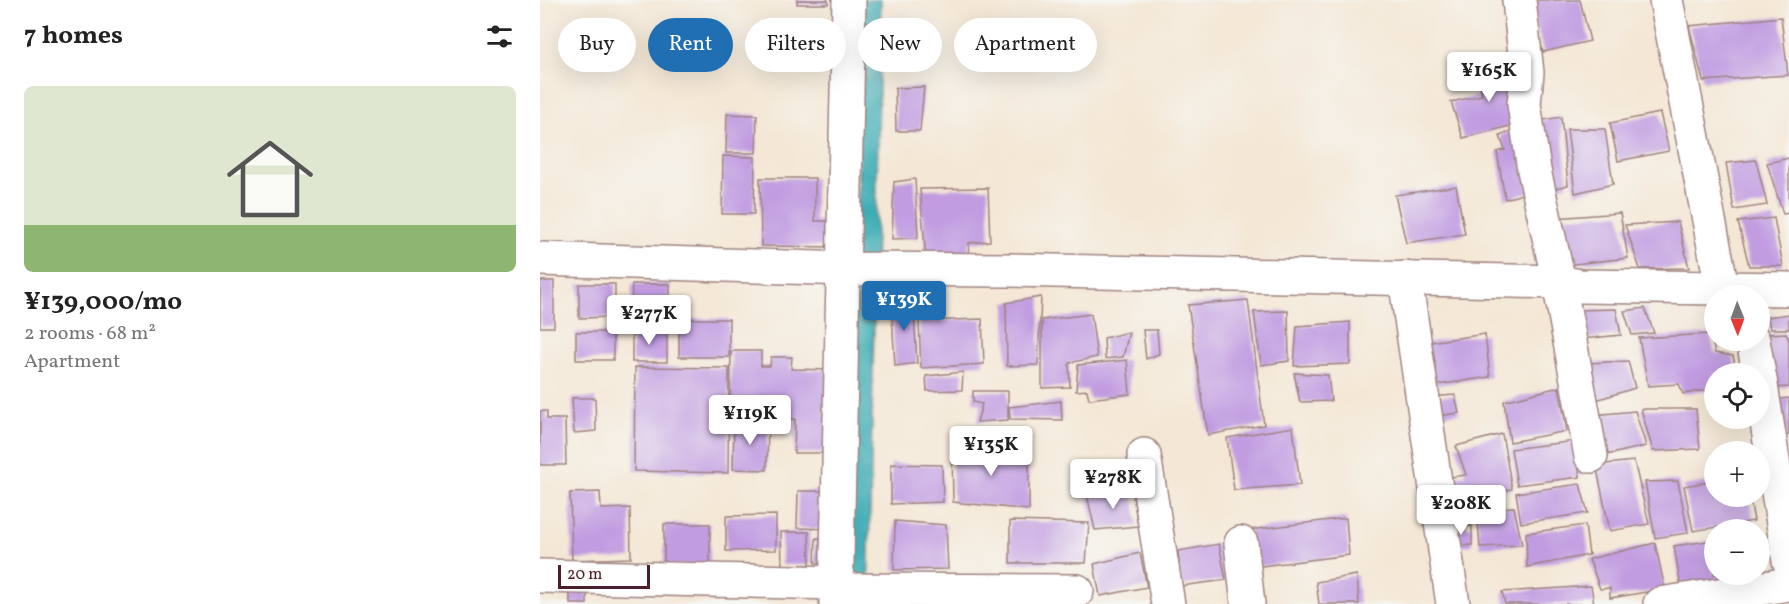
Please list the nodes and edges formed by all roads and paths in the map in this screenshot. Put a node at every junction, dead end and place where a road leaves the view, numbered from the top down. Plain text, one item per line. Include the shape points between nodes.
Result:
1 (849, 0) edge
2 (1519, 0) edge
3 (1666, 0) edge
4 (540, 259) edge
5 (857, 269) junction
6 (1405, 278) junction
7 (1559, 282) junction
8 (1737, 285) edge
9 (1704, 289) edge
10 (1770, 289) edge
11 (1789, 289) edge
12 (1770, 413) edge
13 (1780, 447) edge
14 (1144, 455) dead end
15 (1591, 456) dead end
16 (1241, 543) dead end
17 (1789, 561) edge
18 (540, 576) edge
19 (1789, 584) edge
20 (845, 592) edge
21 (1065, 595) edge
22 (1695, 601) edge
23 (1168, 604) edge
24 (1248, 604) edge
25 (1453, 604) edge
26 (1660, 604) edge

1 - 5 street
2 - 7 street via 1527,73 1524,104
3 - 8 street
4 - 5 street
5 - 6 street
5 - 20 street
6 - 7 street
6 - 25 street
7 - 9 street
7 - 15 street
10 - 11 street
12 - 13 street
13 - 17 street
14 - 23 street
16 - 24 street
18 - 20 street
19 - 22 street
20 - 21 street
22 - 26 street

